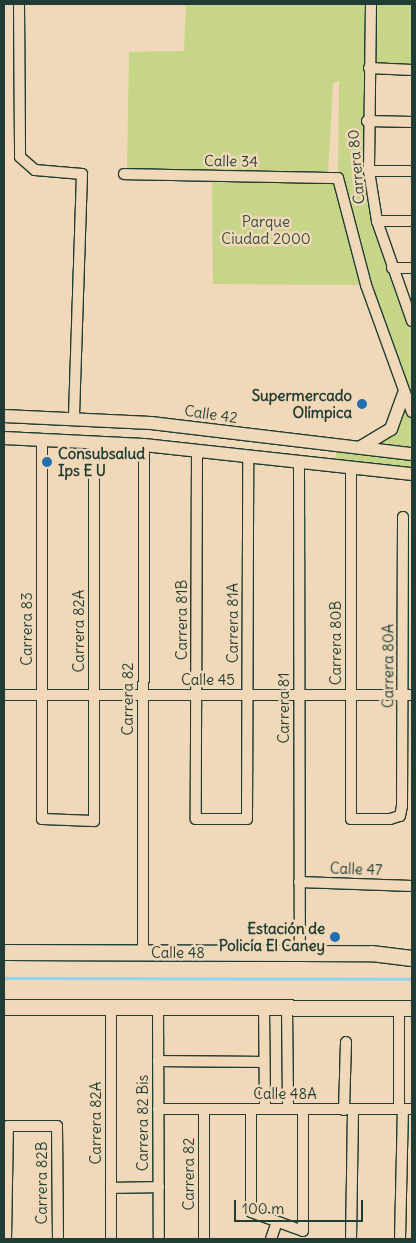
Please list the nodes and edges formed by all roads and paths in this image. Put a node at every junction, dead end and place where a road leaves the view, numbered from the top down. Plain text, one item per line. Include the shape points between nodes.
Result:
1 (19, 4) edge
2 (372, 4) edge
3 (369, 68) junction
4 (412, 70) edge
5 (368, 122) junction
6 (412, 122) edge
7 (369, 171) junction
8 (412, 171) edge
9 (124, 174) dead end
10 (338, 178) joint
11 (377, 221) junction
12 (412, 221) edge
13 (392, 268) junction
14 (412, 268) edge
15 (412, 320) edge
16 (404, 392) junction
17 (412, 412) edge
18 (4, 416) edge
19 (74, 418) junction
20 (4, 438) edge
21 (42, 439) junction
22 (94, 442) junction
23 (144, 445) junction
24 (358, 448) junction
25 (197, 451) junction
26 (412, 454) edge
27 (248, 456) junction
28 (299, 462) junction
29 (351, 467) junction
30 (412, 474) edge
31 (403, 517) dead end
32 (4, 695) edge
33 (42, 695) junction
34 (94, 695) junction
35 (144, 695) junction
36 (197, 695) junction
37 (247, 695) junction
38 (299, 695) junction
39 (351, 695) junction
40 (408, 695) edge
41 (400, 816) joint
42 (247, 819) joint
43 (94, 820) joint
44 (299, 882) junction
45 (412, 886) edge
46 (4, 952) edge
47 (143, 952) junction
48 (300, 953) junction
49 (412, 958) edge
50 (4, 1007) edge
51 (111, 1007) junction
52 (158, 1007) junction
53 (264, 1007) junction
54 (287, 1008) junction
55 (405, 1008) edge
56 (346, 1042) dead end
57 (158, 1061) junction
58 (264, 1062) junction
59 (158, 1109) junction
60 (204, 1109) junction
61 (251, 1109) junction
62 (265, 1109) junction
63 (303, 1109) junction
64 (405, 1109) edge
65 (288, 1110) junction
66 (349, 1110) junction
67 (111, 1188) junction
68 (158, 1188) junction
69 (277, 1222) junction
70 (6, 1239) edge
71 (58, 1239) edge
72 (110, 1239) edge
73 (159, 1239) edge
74 (204, 1239) edge
75 (271, 1239) edge
76 (351, 1239) edge
77 (400, 1239) edge

1 - 19 street via 20,157 35,170 82,174
2 - 3 street, Carrera 80
3 - 4 street
3 - 5 street, Carrera 80
5 - 6 street
5 - 7 street, Carrera 80
7 - 8 street
7 - 11 street, Carrera 80
9 - 10 street, Calle 34
10 - 16 street, Carrera 80 via 366,285
11 - 12 street
11 - 13 street, Carrera 80
13 - 14 street
13 - 15 street, Carrera 80
16 - 17 street, Carrera 80
16 - 24 street via 391,429
18 - 19 street, Calle 42
19 - 24 street, Calle 42 via 151,422
20 - 21 street
21 - 22 street
21 - 33 street, Carrera 83
22 - 23 street
22 - 34 street, Carrera 82A
23 - 25 street
23 - 35 street, Carrera 82
24 - 26 street, Calle 42
25 - 27 street
25 - 36 street, Carrera 81B
27 - 28 street
27 - 37 street, Carrera 81A
28 - 29 street
28 - 38 street, Carrera 81
29 - 30 street
29 - 39 street, Carrera 80B
31 - 40 street, Carrera 80A
32 - 33 street, Calle 45
33 - 34 street, Calle 45
33 - 43 street, Carrera 83 via 42,819
34 - 35 street, Calle 45
34 - 43 street, Carrera 82A
35 - 36 street, Calle 45
35 - 47 street, Carrera 82
36 - 37 street, Calle 45
36 - 42 street, Carrera 81B via 196,819
37 - 38 street, Calle 45
37 - 42 street, Carrera 81A
38 - 39 street, Calle 45
38 - 44 street, Carrera 81
39 - 40 street, Calle 45
39 - 41 street, Carrera 80B via 351,819
40 - 41 street, Carrera 80A
44 - 45 street, Calle 47
44 - 48 street, Carrera 81
46 - 47 main road, Calle 48
47 - 48 main road, Calle 48
48 - 49 main road, Calle 48
50 - 51 main road
51 - 52 main road
51 - 67 street, Carrera 82A
52 - 53 main road
52 - 57 street, Carrera 82 Bis
53 - 54 main road
53 - 58 street
54 - 55 main road
54 - 65 street
55 - 64 street
56 - 66 street
57 - 58 street
57 - 59 street, Carrera 82 Bis
58 - 62 street
59 - 60 street, Calle 48A
59 - 68 street, Carrera 82 Bis
60 - 61 street, Calle 48A
60 - 74 street, Carrera 82
61 - 62 street, Calle 48A
61 - 69 street via 251,1212
62 - 65 street, Calle 48A
63 - 65 street, Calle 48A
63 - 66 street, Calle 48A
63 - 69 street via 303,1231
64 - 66 street, Calle 48A
64 - 77 street
66 - 76 street
67 - 68 street
67 - 72 street, Carrera 82A
68 - 73 street, Carrera 82 Bis
69 - 75 street
70 - 71 street, Carrera 82B via 8,1126 57,1126

